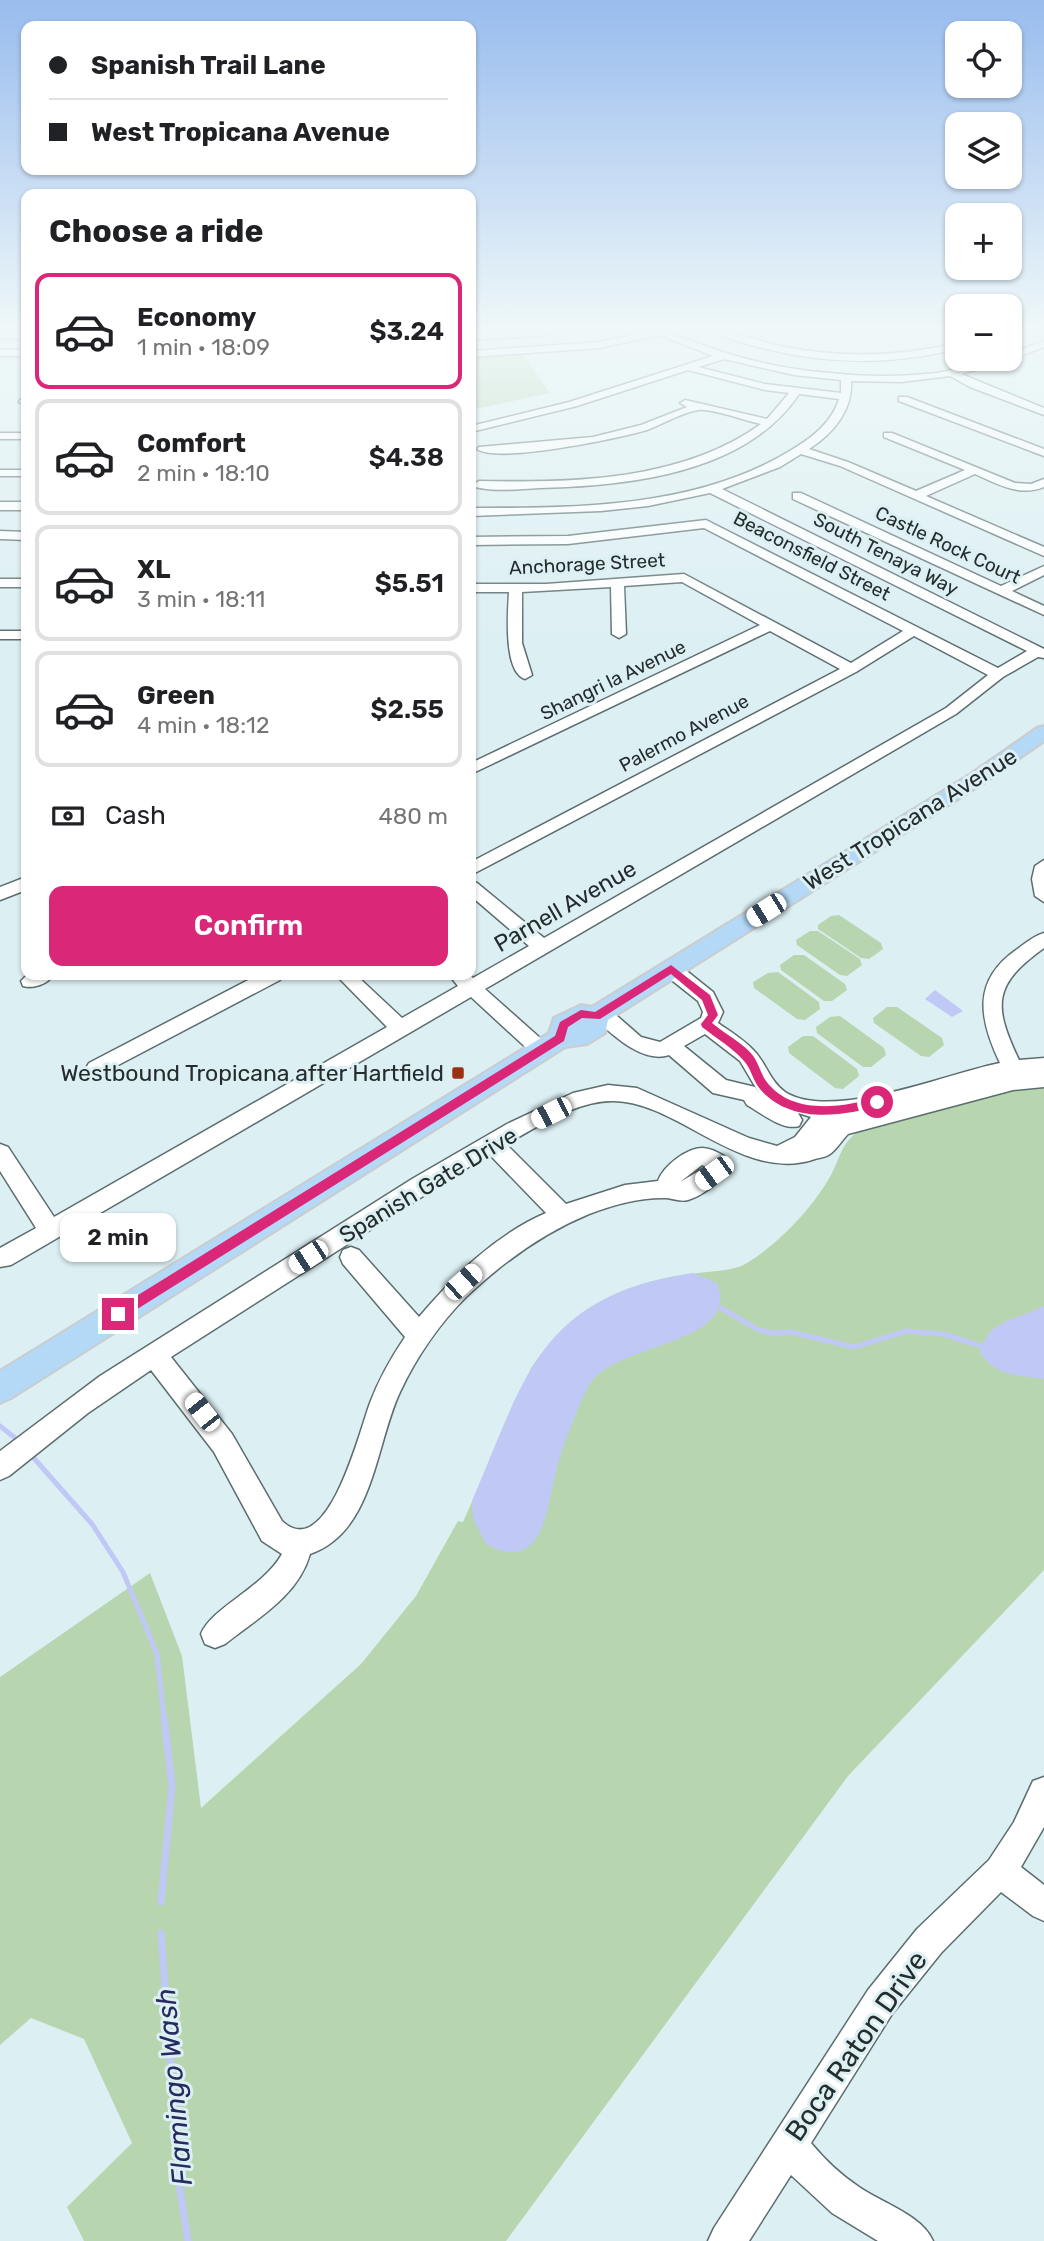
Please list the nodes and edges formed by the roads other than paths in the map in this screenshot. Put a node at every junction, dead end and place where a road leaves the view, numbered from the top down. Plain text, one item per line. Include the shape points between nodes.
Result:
1 (484, 437) edge
2 (610, 437) edge
3 (750, 437) edge
4 (819, 437) edge
5 (892, 437) edge
6 (1001, 437) edge
7 (801, 450) junction
8 (1044, 453) edge
9 (481, 467) junction
10 (975, 470) junction
11 (0, 473) edge
12 (21, 473) edge
13 (1044, 483) edge
14 (710, 488) junction
15 (476, 495) edge
16 (797, 496) dead end
17 (916, 496) junction
18 (0, 506) edge
19 (21, 506) edge
20 (476, 512) edge
21 (0, 535) edge
22 (21, 536) edge
23 (476, 541) edge
24 (1044, 552) edge
25 (1044, 570) edge
26 (0, 583) edge
27 (21, 583) edge
28 (617, 584) junction
29 (476, 588) edge
30 (516, 588) junction
31 (1002, 591) junction
32 (1044, 611) edge
33 (771, 625) junction
34 (914, 630) junction
35 (619, 634) dead end
36 (0, 635) edge
37 (21, 635) edge
38 (1041, 653) edge
39 (851, 669) junction
40 (998, 674) junction
41 (525, 675) dead end
42 (1044, 732) edge
43 (476, 763) edge
44 (476, 866) edge
45 (1044, 866) edge
46 (21, 885) edge
47 (476, 891) edge
48 (0, 894) edge
49 (1044, 895) edge
50 (1044, 939) edge
51 (543, 947) junction
52 (671, 969) junction
53 (476, 976) edge
54 (264, 980) edge
55 (350, 980) edge
56 (465, 981) edge
57 (598, 1015) junction
58 (706, 1024) junction
59 (401, 1029) junction
60 (551, 1044) junction
61 (672, 1047) junction
62 (1044, 1066) edge
63 (96, 1068) dead end
64 (1016, 1074) junction
65 (1044, 1080) edge
66 (828, 1121) junction
67 (492, 1144) junction
68 (0, 1153) edge
69 (668, 1188) dead end
70 (564, 1216) junction
71 (50, 1231) junction
72 (352, 1257) dead end
73 (3, 1258) dead end
74 (419, 1335) junction
75 (155, 1356) junction
76 (0, 1388) edge
77 (0, 1467) edge
78 (299, 1545) junction
79 (215, 1634) dead end
80 (1044, 1792) edge
81 (1000, 1871) junction
82 (1044, 1905) edge
83 (789, 2144) junction
84 (727, 2241) edge
85 (914, 2241) edge

1 - 9 street
2 - 9 street via 541,448
3 - 9 street via 724,450 654,471 587,482
4 - 7 street
5 - 10 street
6 - 8 street
7 - 14 street via 763,470
7 - 17 street
9 - 15 street
10 - 13 street via 1025,489
10 - 17 street
11 - 12 street
14 - 20 street via 597,509
14 - 38 street, South Tenaya Way
16 - 31 street, Castle Rock Court
17 - 24 street
18 - 19 street
21 - 22 street
23 - 34 street, Beaconsfield Street via 568,540 706,524
25 - 31 street
26 - 27 street
28 - 30 street, Anchorage Street
28 - 33 street, Anchorage Street via 684,578
28 - 35 street
29 - 30 street, Anchorage Street
30 - 41 street via 513,639
31 - 32 street, Castle Rock Court
33 - 39 street, Anchorage Street
33 - 43 street, Shangri la Avenue
34 - 39 street, Palermo Avenue
34 - 40 street, Beaconsfield Street
36 - 37 street
38 - 40 street, Parnell Avenue
39 - 44 street, Palermo Avenue
40 - 51 street, Parnell Avenue via 951,711
42 - 52 main road, West Tropicana Avenue
45 - 49 street
46 - 48 street
47 - 51 street
50 - 64 street via 1005,969 995,986 997,1026
51 - 53 street, Parnell Avenue
52 - 57 main road, West Tropicana Avenue
52 - 58 street via 710,1004 713,1015
54 - 63 street
55 - 59 street
56 - 59 street, Parnell Avenue
56 - 60 street
57 - 60 main road, West Tropicana Avenue via 596,1027 578,1038
57 - 61 street via 640,1045 657,1050
58 - 61 street
58 - 66 street via 749,1058 763,1085 775,1096
59 - 71 street, Parnell Avenue
60 - 76 main road, West Tropicana Avenue
61 - 66 street via 720,1087 751,1096 789,1119
62 - 64 street
64 - 65 street
64 - 66 street
66 - 67 street, Spanish Gate Drive via 832,1139 818,1149 778,1156 747,1147 649,1101 620,1093 599,1094
67 - 70 street
67 - 75 street, Spanish Gate Drive
68 - 71 street
69 - 70 street via 609,1200
70 - 74 street via 481,1266
71 - 73 street, Parnell Avenue
72 - 74 street
74 - 78 street via 379,1412 362,1474 350,1496 322,1535
75 - 77 street, Spanish Gate Drive via 79,1405
75 - 78 street via 223,1443 272,1531
78 - 79 street via 287,1574
80 - 81 street, Boca Raton Drive
81 - 82 street
81 - 83 street, Boca Raton Drive via 903,1971
83 - 84 street, Boca Raton Drive
83 - 85 street via 812,2174 844,2202

